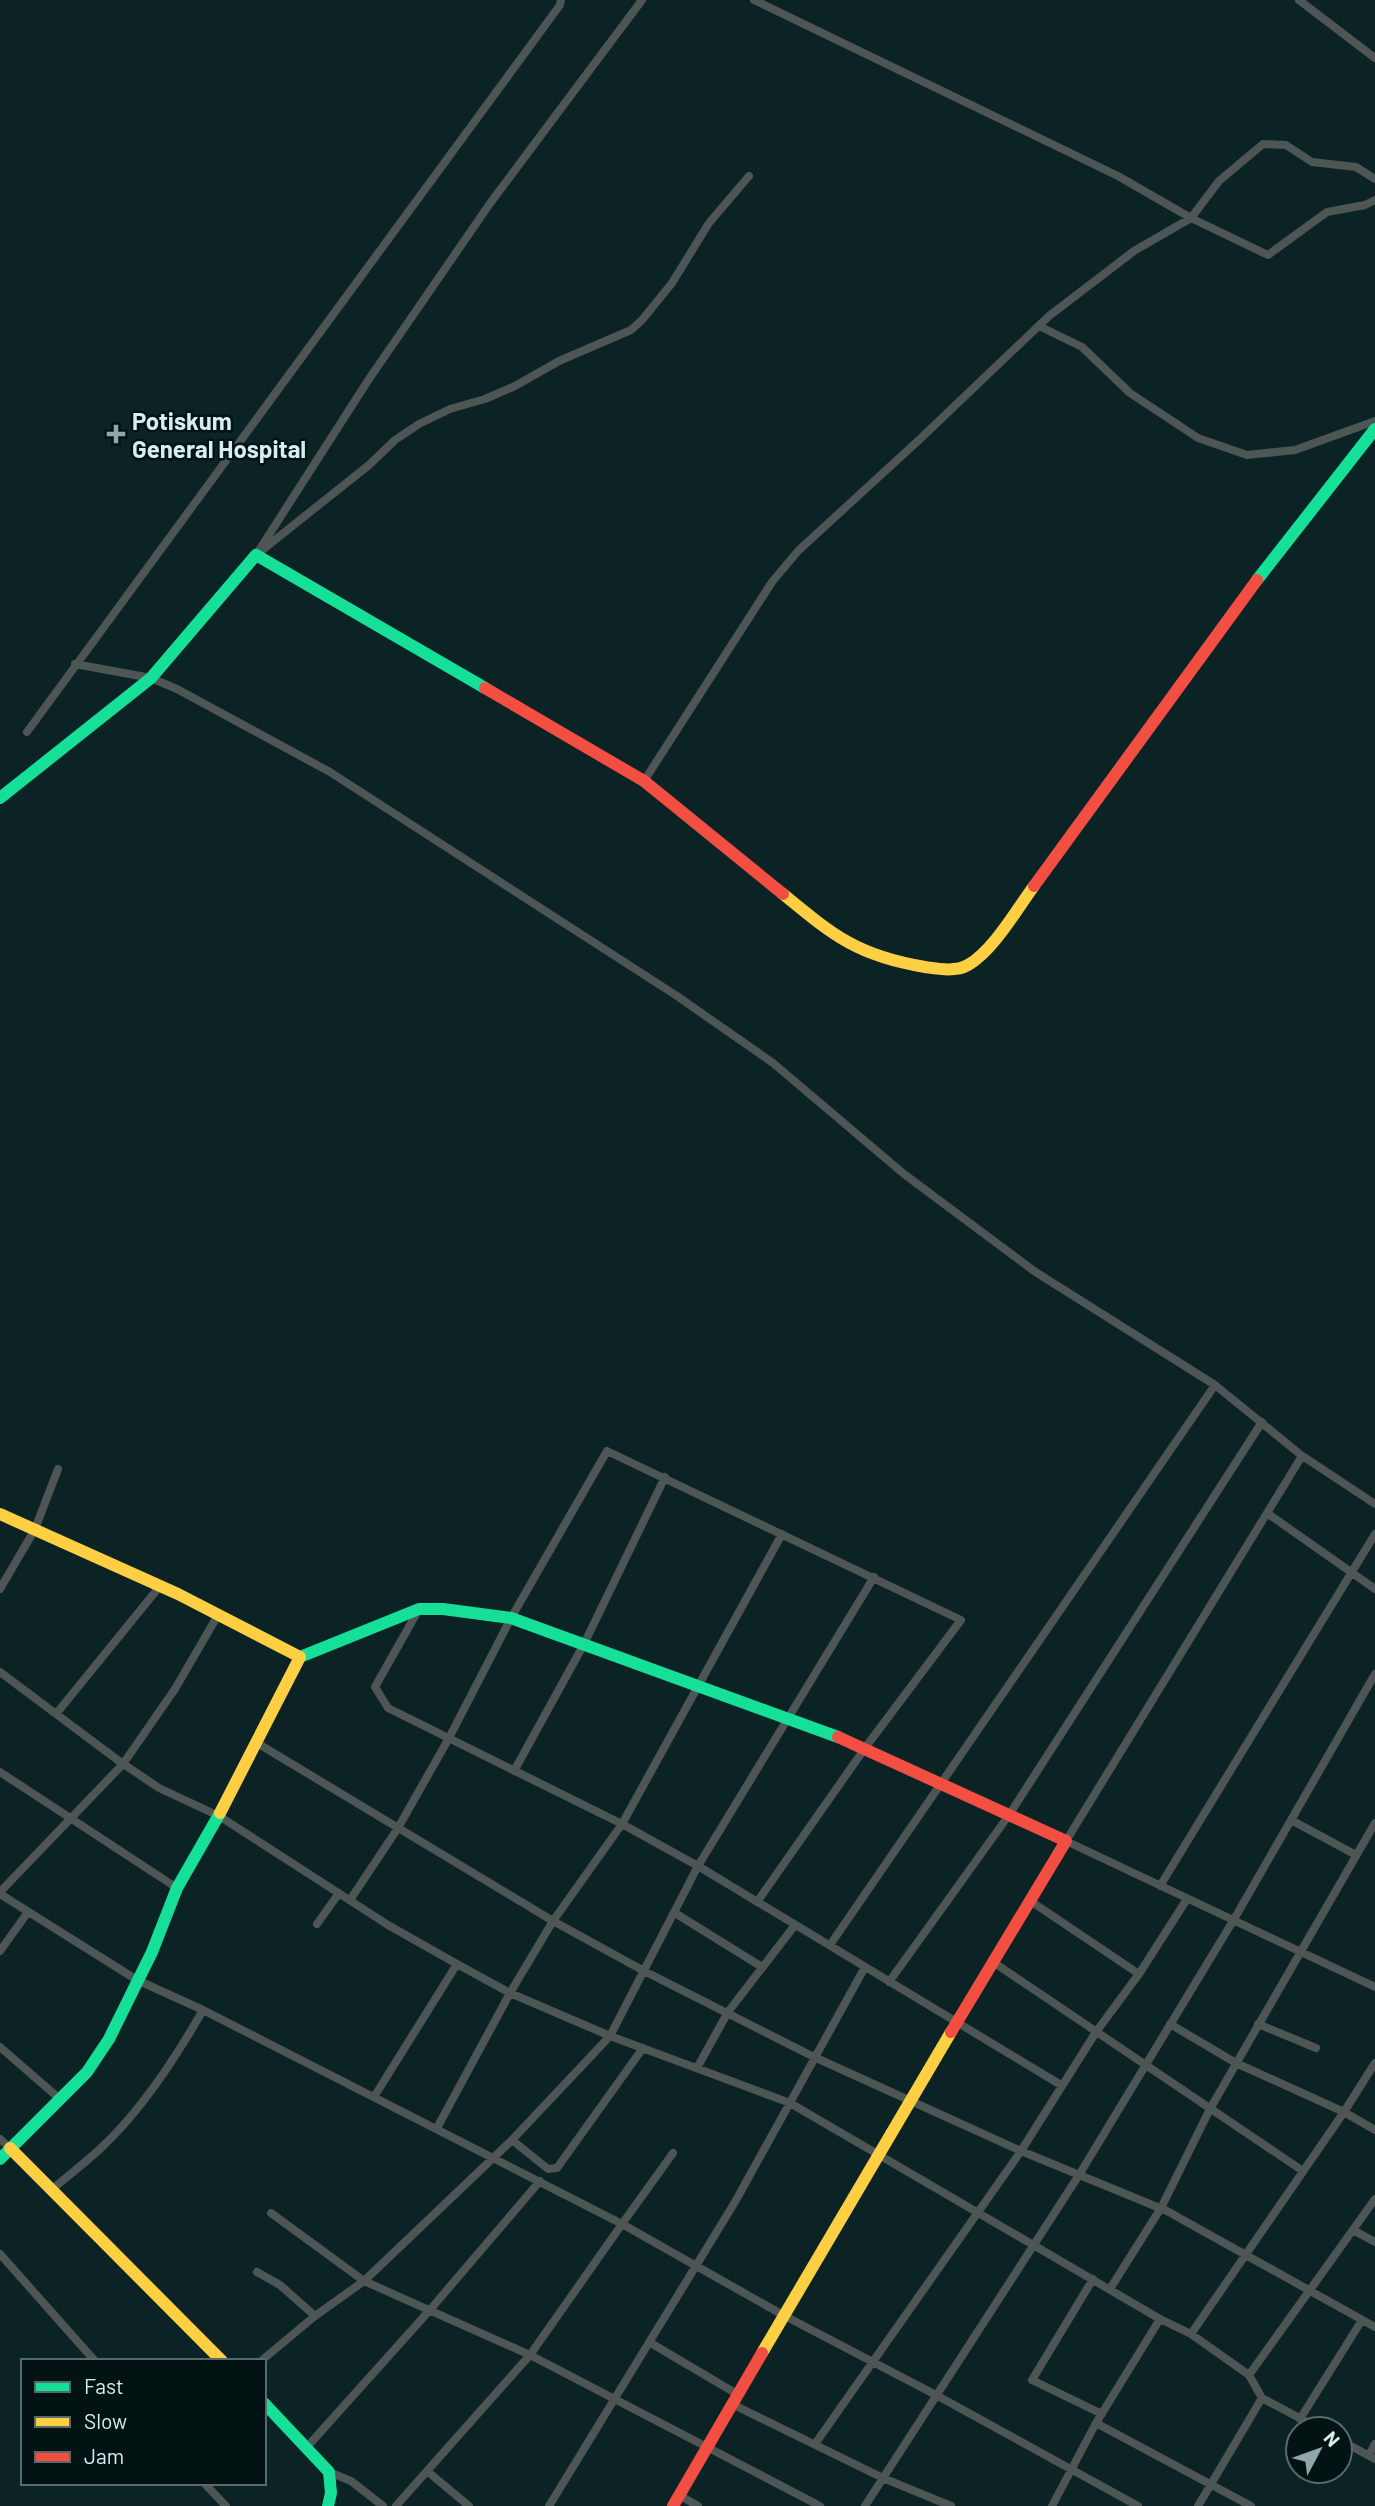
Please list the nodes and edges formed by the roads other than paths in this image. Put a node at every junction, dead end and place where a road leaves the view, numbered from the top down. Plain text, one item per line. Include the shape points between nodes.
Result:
1 (561, 0) edge
2 (642, 0) edge
3 (754, 0) edge
4 (1300, 0) edge
5 (1375, 58) edge
6 (749, 176) dead end
7 (1375, 180) edge
8 (1375, 200) edge
9 (1191, 218) junction
10 (1039, 326) junction
11 (1375, 421) edge
12 (1375, 429) edge
13 (256, 555) junction
14 (75, 664) junction
15 (151, 678) junction
16 (27, 732) dead end
17 (644, 781) junction
18 (0, 797) edge
19 (1215, 1385) junction
20 (1262, 1422) junction
21 (1302, 1456) junction
22 (58, 1469) dead end
23 (665, 1477) junction
24 (1375, 1504) edge
25 (1267, 1513) junction
26 (0, 1514) edge
27 (35, 1530) junction
28 (782, 1534) junction
29 (1375, 1534) edge
30 (1352, 1573) junction
31 (874, 1577) junction
32 (160, 1586) junction
33 (0, 1588) edge
34 (1375, 1589) edge
35 (419, 1609) junction
36 (218, 1615) junction
37 (511, 1618) junction
38 (584, 1644) junction
39 (300, 1657) junction
40 (0, 1672) edge
41 (1375, 1674) edge
42 (697, 1685) junction
43 (56, 1714) junction
44 (787, 1718) junction
45 (449, 1738) junction
46 (257, 1743) junction
47 (865, 1748) junction
48 (123, 1764) junction
49 (514, 1771) junction
50 (0, 1772) edge
51 (941, 1784) junction
52 (1009, 1815) junction
53 (219, 1816) junction
54 (69, 1819) junction
55 (1291, 1820) junction
56 (1375, 1823) edge
57 (622, 1824) junction
58 (398, 1828) junction
59 (1066, 1841) junction
60 (1356, 1855) junction
61 (698, 1866) junction
62 (1160, 1886) junction
63 (177, 1888) junction
64 (0, 1893) edge
65 (339, 1893) junction
66 (1187, 1899) junction
67 (350, 1900) junction
68 (1029, 1900) junction
69 (757, 1902) junction
70 (28, 1912) junction
71 (674, 1913) junction
72 (553, 1921) junction
73 (1233, 1921) junction
74 (317, 1924) dead end
75 (795, 1925) junction
76 (830, 1945) junction
77 (0, 1951) edge
78 (1299, 1953) junction
79 (993, 1962) junction
80 (457, 1964) junction
81 (762, 1967) junction
82 (865, 1967) junction
83 (645, 1972) junction
84 (1139, 1974) junction
85 (137, 1980) junction
86 (889, 1982) junction
87 (1375, 1987) edge
88 (510, 1993) junction
89 (203, 2011) junction
90 (728, 2012) junction
91 (957, 2023) junction
92 (1170, 2024) junction
93 (1258, 2024) junction
94 (1096, 2032) junction
95 (610, 2036) junction
96 (0, 2047) edge
97 (643, 2048) junction
98 (1316, 2048) dead end
99 (814, 2057) junction
100 (1236, 2063) junction
101 (1375, 2063) edge
102 (1145, 2065) junction
103 (697, 2068) junction
104 (1061, 2085) junction
105 (374, 2096) junction
106 (61, 2100) junction
107 (911, 2100) junction
108 (790, 2103) junction
109 (1210, 2109) junction
110 (1344, 2112) junction
111 (437, 2129) junction
112 (1375, 2130) edge
113 (512, 2140) junction
114 (5, 2144) edge
115 (1021, 2151) junction
116 (673, 2153) dead end
117 (877, 2154) junction
118 (494, 2157) junction
119 (0, 2159) edge
120 (1303, 2171) junction
121 (1079, 2175) junction
122 (540, 2181) junction
123 (51, 2190) junction
124 (1375, 2199) edge
125 (1161, 2208) junction
126 (271, 2213) dead end
127 (978, 2214) junction
128 (622, 2224) junction
129 (1353, 2230) junction
130 (1375, 2242) edge
131 (1034, 2244) junction
132 (0, 2255) edge
133 (1245, 2255) junction
134 (696, 2266) junction
135 (257, 2272) dead end
136 (1093, 2279) junction
137 (364, 2281) junction
138 (1110, 2289) junction
139 (1310, 2290) junction
140 (429, 2311) junction
141 (783, 2315) junction
142 (315, 2316) junction
143 (1160, 2319) junction
144 (1362, 2320) junction
145 (1375, 2327) edge
146 (1191, 2334) junction
147 (649, 2342) junction
148 (530, 2355) junction
149 (93, 2359) edge
150 (220, 2359) edge
151 (263, 2359) edge
152 (873, 2361) junction
153 (1249, 2375) junction
154 (936, 2395) junction
155 (615, 2398) junction
156 (1262, 2398) junction
157 (735, 2399) junction
158 (266, 2405) edge
159 (1102, 2414) junction
160 (1293, 2415) edge
161 (1303, 2415) edge
162 (1096, 2423) junction
163 (815, 2444) junction
164 (1375, 2444) edge
165 (307, 2447) junction
166 (707, 2447) junction
167 (1354, 2447) edge
168 (1372, 2457) edge
169 (1070, 2469) junction
170 (427, 2471) junction
171 (329, 2472) junction
172 (883, 2478) junction
173 (1210, 2484) junction
174 (206, 2485) edge
175 (676, 2501) edge
176 (226, 2506) edge
177 (328, 2506) edge
178 (383, 2506) edge
179 (397, 2506) edge
180 (469, 2506) edge
181 (549, 2506) edge
182 (698, 2506) edge
183 (820, 2506) edge
184 (865, 2506) edge
185 (951, 2506) edge
186 (1052, 2506) edge
187 (1138, 2506) edge
188 (1198, 2506) edge
189 (1251, 2506) edge

1 - 14 street
2 - 13 street via 461,246
3 - 9 street via 1118,176
4 - 5 street
6 - 13 street via 709,223 672,283 631,330 559,361 516,386 419,424
7 - 9 street via 1356,167 1312,162 1286,145 1263,144 1219,181
8 - 9 street via 1327,212 1268,256
9 - 10 street via 1134,251
10 - 11 street via 1082,347 1129,393 1198,438 1247,455 1295,450
10 - 17 street via 798,551 772,582
12 - 17 street via 1223,624 996,937 981,956 963,968 943,971 864,952 833,935
13 - 15 street
13 - 17 street
14 - 15 street
14 - 16 street
15 - 18 street
15 - 19 street via 330,772 677,996 773,1063 904,1174 1034,1271
19 - 20 street
19 - 51 street
20 - 21 street
20 - 52 street
21 - 24 street
21 - 25 street
22 - 27 street
23 - 28 street
23 - 37 street via 607,1451
23 - 38 street
25 - 30 street
25 - 59 street
26 - 27 street
27 - 32 street
27 - 33 street
28 - 31 street
28 - 42 street
29 - 30 street
30 - 34 street
30 - 62 street
31 - 44 street
31 - 47 street via 961,1620
32 - 36 street
32 - 43 street
35 - 37 street
35 - 39 street
35 - 45 street via 375,1687 388,1708
36 - 39 street
36 - 48 street via 175,1689
37 - 38 street
37 - 45 street
38 - 42 street
38 - 49 street
39 - 46 street
40 - 43 street
41 - 55 street
42 - 44 street
42 - 57 street
43 - 48 street
44 - 47 street
44 - 61 street
45 - 49 street
45 - 58 street
46 - 53 street
46 - 58 street
47 - 51 street
47 - 69 street
48 - 53 street via 159,1788
48 - 54 street
49 - 57 street
50 - 54 street
51 - 52 street
51 - 76 street
52 - 59 street
52 - 86 street
53 - 63 street
53 - 65 street
54 - 63 street
54 - 64 street
55 - 60 street
55 - 73 street
56 - 60 street
57 - 61 street
57 - 72 street
58 - 67 street
58 - 72 street
59 - 62 street
59 - 68 street
60 - 78 street
61 - 69 street
61 - 71 street
62 - 66 street
63 - 85 street
64 - 70 street
65 - 67 street
65 - 74 street
66 - 73 street
66 - 84 street
67 - 80 street
68 - 79 street
68 - 84 street
69 - 75 street
70 - 77 street
70 - 85 street
71 - 81 street
71 - 83 street
72 - 83 street
72 - 88 street
73 - 78 street
73 - 92 street
75 - 76 street
75 - 81 street
76 - 82 street
78 - 87 street
78 - 93 street
79 - 91 street
79 - 94 street
80 - 88 street
80 - 105 street
81 - 90 street
82 - 86 street
82 - 99 street
83 - 90 street
83 - 95 street
84 - 94 street
85 - 89 street
85 - 106 street via 109,2039
86 - 91 street
88 - 95 street
88 - 111 street
89 - 105 street
89 - 123 street via 147,2096 102,2147
90 - 99 street
90 - 103 street
91 - 104 street
91 - 107 street
92 - 100 street
92 - 102 street
93 - 98 street
93 - 100 street
94 - 102 street
94 - 104 street
95 - 97 street
95 - 113 street
96 - 106 street
97 - 103 street
97 - 113 street via 557,2168 548,2169
99 - 107 street
99 - 108 street
100 - 109 street
100 - 110 street
101 - 110 street
102 - 109 street
102 - 121 street
103 - 108 street
104 - 115 street
105 - 111 street
106 - 114 street
107 - 115 street
107 - 117 street
108 - 117 street
108 - 134 street
109 - 120 street
109 - 125 street
110 - 112 street
110 - 120 street
111 - 118 street
113 - 118 street
114 - 119 street
114 - 123 street
115 - 121 street
115 - 127 street
116 - 128 street
117 - 127 street
117 - 141 street
118 - 122 street
118 - 137 street
120 - 133 street
121 - 125 street
121 - 131 street
122 - 128 street
122 - 140 street
123 - 150 street
124 - 129 street
125 - 133 street
125 - 138 street
126 - 137 street
127 - 131 street
127 - 152 street
128 - 134 street
128 - 148 street
129 - 130 street
129 - 139 street
131 - 136 street
131 - 154 street
132 - 149 street
133 - 139 street
133 - 146 street
134 - 141 street
134 - 147 street
135 - 142 street via 280,2285
136 - 138 street
136 - 159 street via 1032,2380
137 - 140 street
137 - 142 street
138 - 143 street
139 - 144 street
139 - 153 street
140 - 148 street
140 - 165 street
141 - 152 street
141 - 157 street
142 - 151 street
143 - 146 street
143 - 159 street
144 - 145 street
144 - 161 street
146 - 153 street
147 - 155 street
147 - 157 street
148 - 155 street
148 - 170 street
152 - 154 street
152 - 163 street
153 - 156 street
154 - 169 street
154 - 172 street
155 - 166 street
155 - 181 street
156 - 160 street
156 - 173 street
157 - 163 street
157 - 166 street
158 - 165 street
159 - 162 street
162 - 169 street
162 - 173 street
163 - 172 street
164 - 168 street
165 - 171 street
166 - 175 street
166 - 183 street
167 - 168 street
169 - 186 street
169 - 187 street
170 - 179 street
170 - 180 street
171 - 177 street
171 - 178 street via 351,2481
172 - 184 street
172 - 185 street
173 - 188 street
173 - 189 street
174 - 176 street
175 - 182 street

